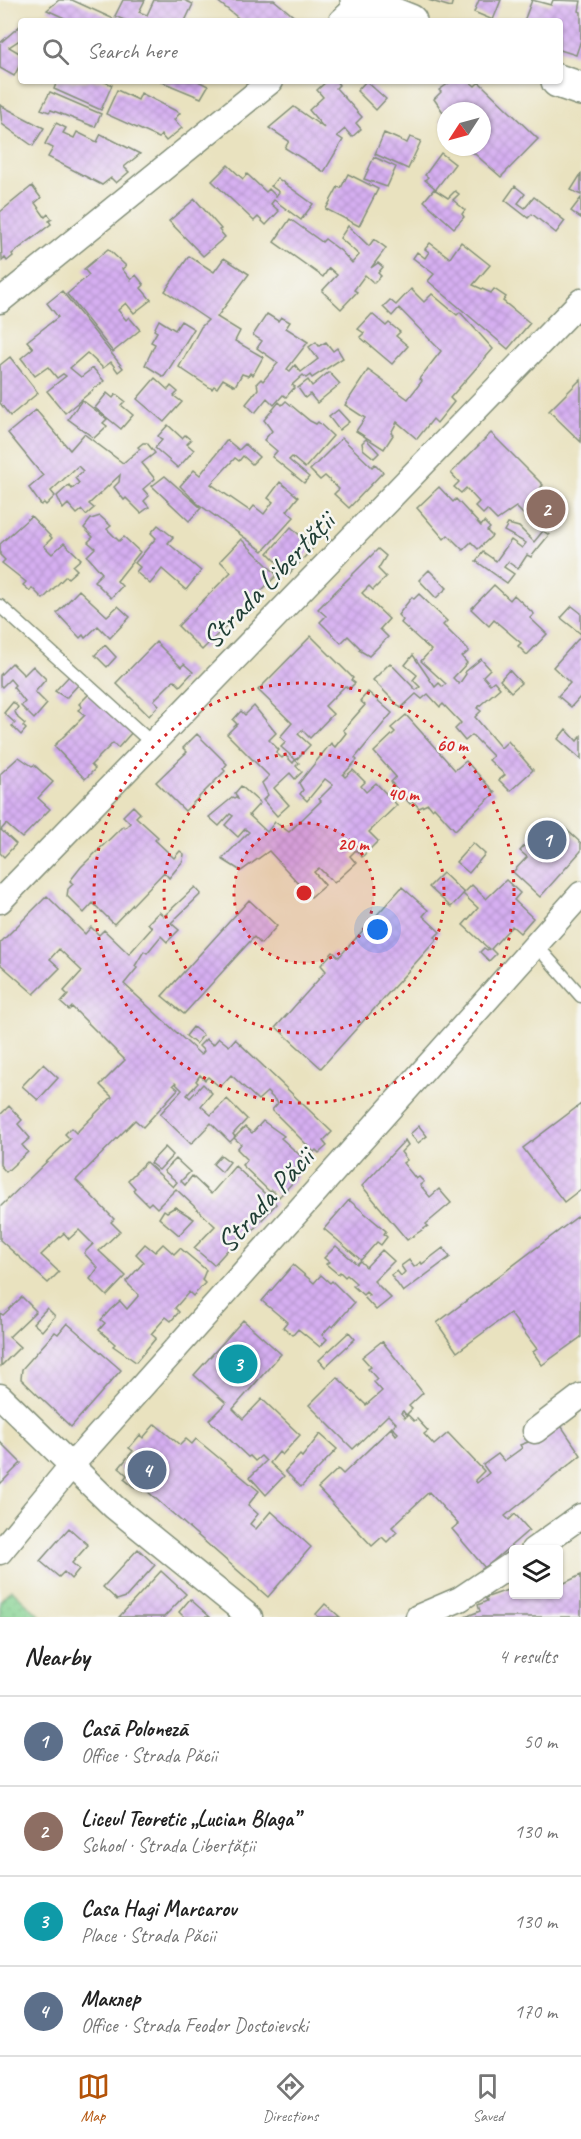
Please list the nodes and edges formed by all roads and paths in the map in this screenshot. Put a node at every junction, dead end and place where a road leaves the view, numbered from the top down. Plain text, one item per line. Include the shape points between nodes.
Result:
1 (356, 6) edge
2 (399, 18) edge
3 (563, 83) edge
4 (267, 84) edge
5 (581, 89) edge
6 (0, 301) edge
7 (581, 301) edge
8 (0, 606) edge
9 (153, 744) junction
10 (581, 894) edge
11 (0, 901) edge
12 (536, 945) junction
13 (581, 996) edge
14 (0, 1396) edge
15 (581, 1396) edge
16 (535, 1431) dead end
17 (71, 1466) junction
18 (581, 1516) edge
19 (540, 1545) edge
20 (0, 1552) edge
21 (509, 1566) edge
22 (250, 1617) edge
23 (418, 1617) edge

1 - 2 street
3 - 5 street
4 - 6 street
7 - 9 street, Strada Libertății
8 - 9 lane
9 - 11 street, Strada Libertății
10 - 12 street, Strada Păcii
12 - 13 lane
12 - 17 street, Strada Păcii
14 - 17 street
15 - 16 street
17 - 20 street, Strada Păcii
17 - 22 street via 114,1507
18 - 19 street
21 - 23 street via 460,1599

